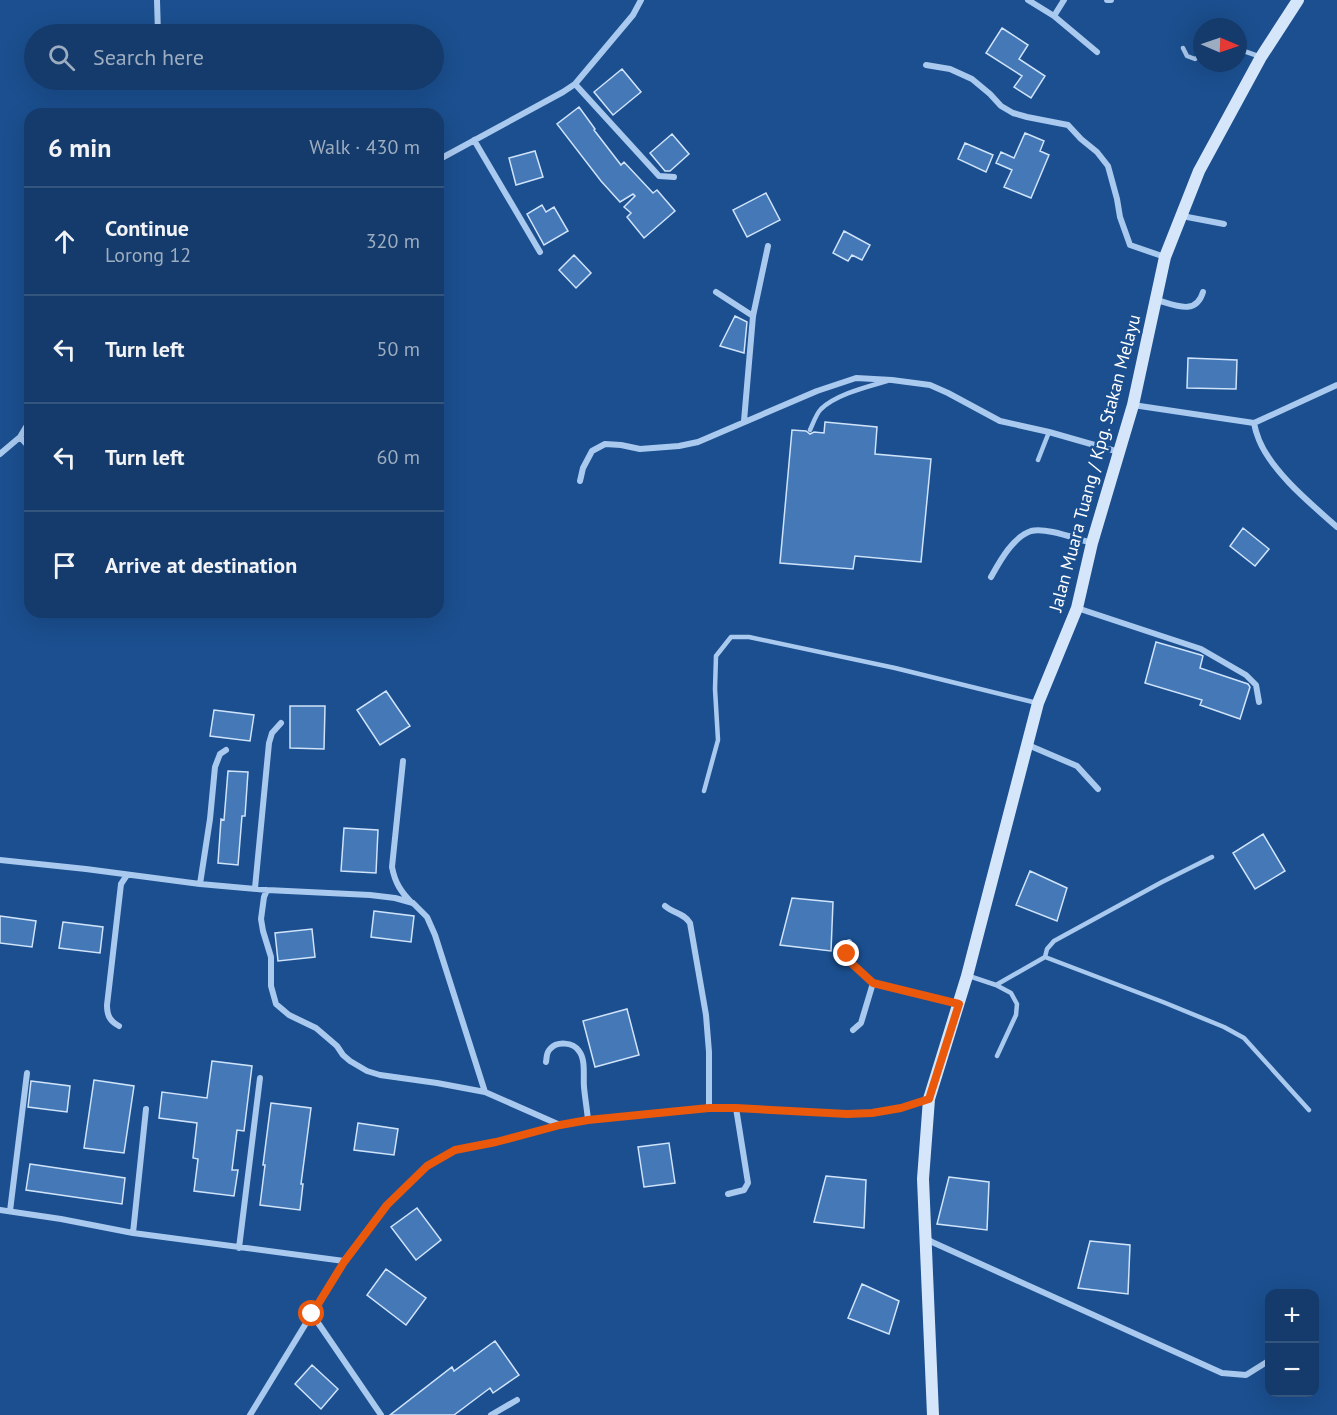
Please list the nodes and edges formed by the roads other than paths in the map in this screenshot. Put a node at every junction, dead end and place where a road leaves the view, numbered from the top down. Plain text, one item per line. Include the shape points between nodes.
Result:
1 (158, 0) edge
2 (641, 0) edge
3 (1028, 0) edge
4 (1064, 0) edge
5 (1298, 0) edge
6 (1054, 16) junction
7 (158, 24) edge
8 (1183, 48) dead end
9 (1097, 52) dead end
10 (1247, 52) edge
11 (1261, 57) junction
12 (1193, 58) edge
13 (926, 65) dead end
14 (575, 84) junction
15 (474, 140) junction
16 (444, 157) edge
17 (674, 177) dead end
18 (1182, 216) junction
19 (1224, 224) dead end
20 (768, 246) dead end
21 (540, 252) dead end
22 (1165, 257) junction
23 (716, 292) dead end
24 (1203, 292) dead end
25 (1157, 300) junction
26 (753, 316) junction
27 (892, 380) junction
28 (1337, 385) edge
29 (1133, 405) junction
30 (744, 421) junction
31 (1254, 423) junction
32 (24, 430) edge
33 (810, 430) dead end
34 (1048, 432) junction
35 (20, 437) junction
36 (24, 441) edge
37 (1119, 452) junction
38 (0, 454) edge
39 (1038, 460) dead end
40 (580, 481) dead end
41 (1337, 526) edge
42 (1092, 543) junction
43 (991, 577) dead end
44 (1077, 608) junction
45 (1259, 702) dead end
46 (1038, 703) junction
47 (281, 723) dead end
48 (1028, 745) junction
49 (226, 750) dead end
50 (403, 761) dead end
51 (1098, 789) dead end
52 (705, 791) dead end
53 (1212, 857) dead end
54 (0, 860) edge
55 (127, 875) junction
56 (200, 884) junction
57 (255, 888) junction
58 (267, 890) junction
59 (413, 903) junction
60 (665, 906) dead end
61 (849, 942) dead end
62 (1045, 957) junction
63 (967, 976) junction
64 (873, 983) junction
65 (996, 985) junction
66 (959, 1004) junction
67 (119, 1026) dead end
68 (853, 1030) dead end
69 (997, 1056) dead end
70 (546, 1062) dead end
71 (27, 1073) dead end
72 (260, 1078) dead end
73 (485, 1092) junction
74 (929, 1099) junction
75 (709, 1108) junction
76 (736, 1108) junction
77 (146, 1109) dead end
78 (1309, 1110) dead end
79 (588, 1120) junction
80 (560, 1125) junction
81 (728, 1194) dead end
82 (0, 1210) edge
83 (10, 1211) junction
84 (133, 1233) junction
85 (926, 1237) junction
86 (239, 1248) junction
87 (344, 1262) junction
88 (312, 1314) junction
89 (1265, 1363) edge
90 (517, 1400) dead end
91 (250, 1415) edge
92 (381, 1415) edge
93 (491, 1415) edge
94 (933, 1415) edge

1 - 7 street
2 - 14 street
3 - 6 street
4 - 6 street
5 - 11 main road, Jalan Muara Tuang / Kpg. Stakan Melayu
6 - 9 street
8 - 12 lane via 1186,56
10 - 11 lane
11 - 18 main road, Jalan Muara Tuang / Kpg. Stakan Melayu via 1199,171
13 - 22 street via 950,69 972,79 1013,113 1068,125 1108,166 1131,245
14 - 15 street
14 - 17 street via 658,176
15 - 16 street
15 - 21 street
18 - 19 street
18 - 22 main road, Jalan Muara Tuang / Kpg. Stakan Melayu
20 - 26 street
22 - 25 main road, Jalan Muara Tuang / Kpg. Stakan Melayu
23 - 26 street
24 - 25 street via 1196,304 1188,307
25 - 29 main road, Jalan Muara Tuang / Kpg. Stakan Melayu
26 - 30 street
27 - 30 street via 856,378
27 - 33 lane via 837,399 820,410
27 - 34 street via 930,386 1000,421
28 - 31 street
29 - 31 street
29 - 37 main road, Jalan Muara Tuang / Kpg. Stakan Melayu
30 - 40 street via 699,442 679,446 640,449 605,444 592,451
31 - 41 street via 1275,466
32 - 35 street
34 - 37 street
34 - 39 lane
35 - 36 street
35 - 38 street
37 - 42 main road, Jalan Muara Tuang / Kpg. Stakan Melayu
42 - 43 street via 1044,530 1030,531 1003,556
42 - 44 main road, Jalan Muara Tuang / Kpg. Stakan Melayu
44 - 45 street via 1201,649 1246,675 1256,685
44 - 46 main road, Jalan Muara Tuang / Kpg. Stakan Melayu
46 - 48 main road, Jalan Muara Tuang / Kpg. Stakan Melayu
46 - 52 lane via 895,668 749,637 731,637 716,656 718,740
47 - 57 street via 269,743
48 - 51 street via 1077,766
48 - 63 main road, Jalan Muara Tuang / Kpg. Stakan Melayu
49 - 56 street via 215,767
50 - 59 street via 392,867 401,892
53 - 62 lane via 1054,941
54 - 55 street
55 - 56 street
55 - 67 street via 121,884 107,1005 109,1018
56 - 57 street
57 - 58 street
58 - 59 street via 370,895
58 - 73 street via 261,919 271,957 271,986 276,1004 316,1028 343,1055 367,1071
59 - 73 street via 427,917 435,935
60 - 75 street via 684,915 690,923 706,1015
61 - 64 street via 848,960
62 - 65 lane
62 - 78 lane via 1244,1038
63 - 65 lane
63 - 66 main road, Jalan Muara Tuang / Kpg. Stakan Melayu
64 - 66 street
64 - 68 street via 861,1023
65 - 69 lane via 1011,993 1017,1004 1016,1015
66 - 74 main road, Jalan Muara Tuang / Kpg. Stakan Melayu
70 - 79 street via 550,1048 558,1044 577,1048 583,1062
71 - 83 street
72 - 86 street
73 - 80 street
74 - 76 street via 901,1108 847,1114
74 - 85 main road, Jalan Muara Tuang / Kpg. Stakan Melayu via 923,1179
75 - 76 street
75 - 79 street
76 - 81 street via 748,1183 744,1190
77 - 84 street
79 - 80 street
80 - 87 street via 455,1150 427,1166 387,1205
82 - 83 street
83 - 84 street
84 - 86 street
85 - 89 street via 1222,1373 1246,1375
85 - 94 main road, Jalan Muara Tuang / Kpg. Stakan Melayu
86 - 87 street
87 - 88 street
88 - 91 street
88 - 92 street
90 - 93 street

